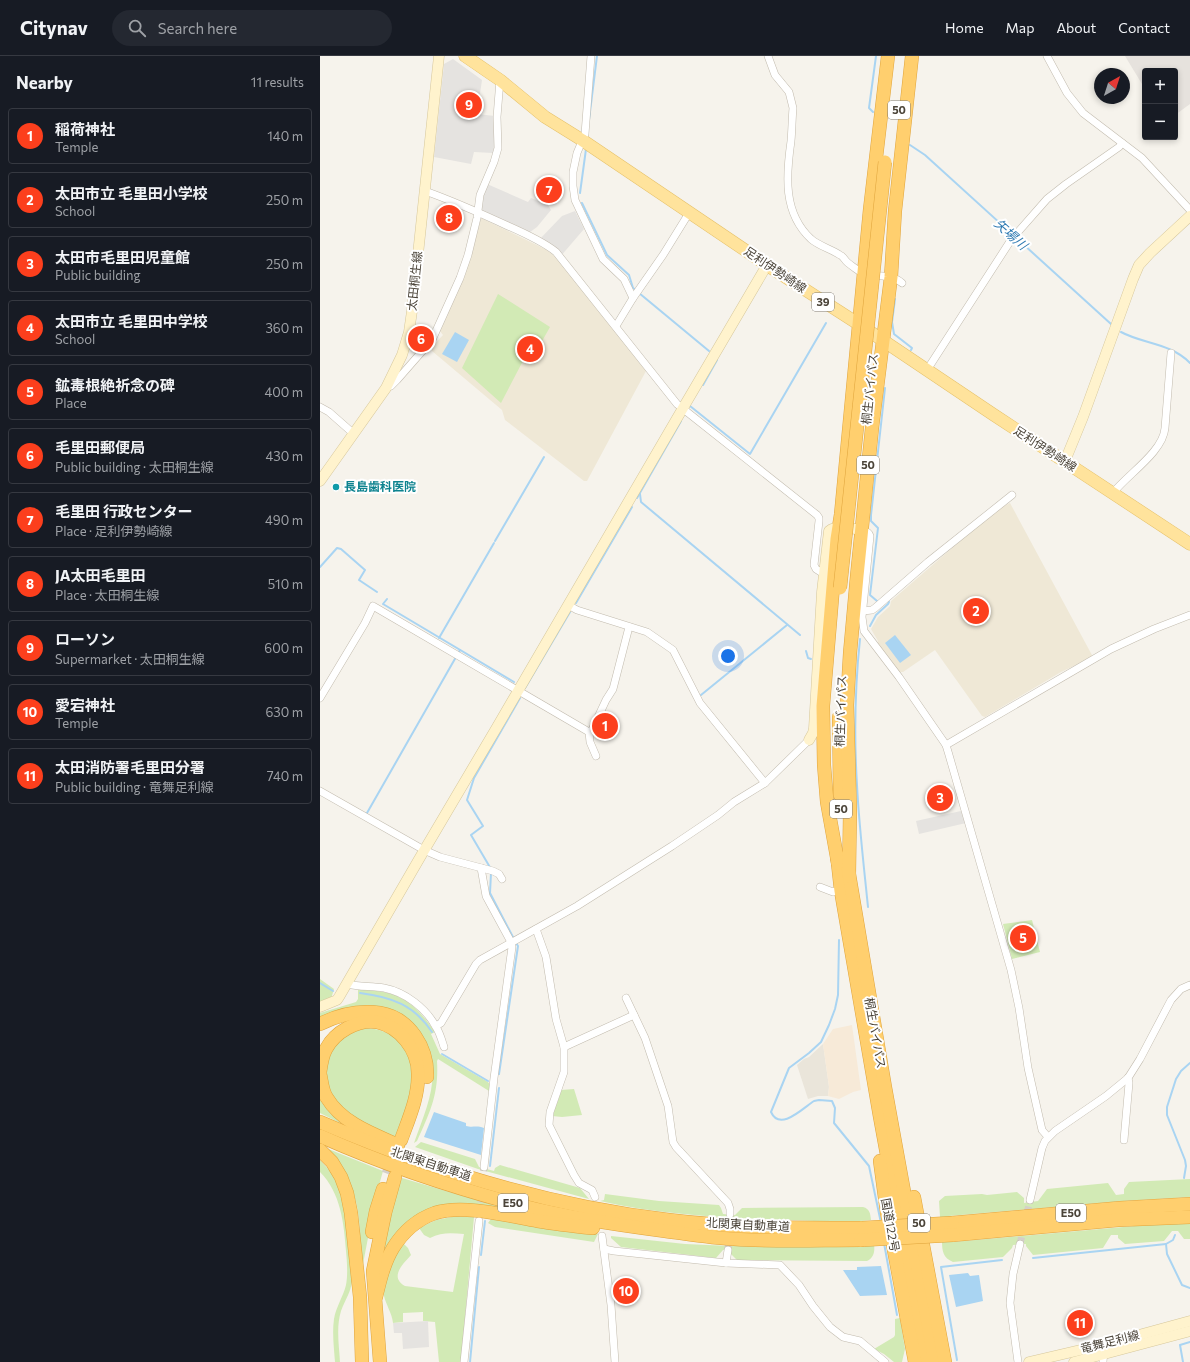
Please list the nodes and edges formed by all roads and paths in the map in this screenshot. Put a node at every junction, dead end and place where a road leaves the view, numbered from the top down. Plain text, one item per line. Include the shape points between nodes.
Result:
1 (439, 56) edge
2 (465, 56) edge
3 (591, 56) edge
4 (768, 56) edge
5 (888, 56) edge
6 (895, 56) edge
7 (905, 56) edge
8 (912, 56) edge
9 (1047, 56) edge
10 (500, 80) junction
11 (582, 140) junction
12 (1122, 143) junction
13 (889, 163) junction
14 (425, 190) junction
15 (1190, 210) edge
16 (478, 211) junction
17 (689, 213) junction
18 (1190, 216) edge
19 (767, 265) junction
20 (865, 274) junction
21 (896, 280) junction
22 (636, 294) junction
23 (860, 325) junction
24 (616, 326) junction
25 (883, 341) junction
26 (1171, 353) dead end
27 (927, 370) junction
28 (386, 388) junction
29 (320, 407) edge
30 (686, 410) junction
31 (354, 434) junction
32 (1065, 462) junction
33 (320, 482) edge
34 (1114, 493) junction
35 (1012, 496) dead end
36 (839, 527) junction
37 (862, 530) junction
38 (1190, 544) edge
39 (824, 574) junction
40 (844, 589) junction
41 (568, 605) junction
42 (863, 611) junction
43 (1190, 615) edge
44 (629, 627) junction
45 (519, 690) junction
46 (320, 698) edge
47 (588, 732) junction
48 (809, 740) joint
49 (946, 745) junction
50 (596, 756) dead end
51 (765, 782) junction
52 (320, 791) edge
53 (424, 850) junction
54 (838, 863) junction
55 (487, 869) junction
56 (849, 876) junction
57 (502, 879) dead end
58 (820, 887) dead end
59 (841, 891) junction
60 (536, 929) junction
61 (513, 941) junction
62 (347, 984) junction
63 (1190, 985) edge
64 (626, 998) dead end
65 (320, 1007) edge
66 (634, 1015) junction
67 (320, 1024) edge
68 (436, 1026) junction
69 (444, 1047) dead end
70 (564, 1047) junction
71 (320, 1073) edge
72 (1128, 1078) junction
73 (880, 1086) junction
74 (320, 1122) edge
75 (320, 1136) edge
76 (1048, 1137) junction
77 (1124, 1140) dead end
78 (320, 1150) edge
79 (484, 1167) tunnel mouth
80 (523, 1193) junction
81 (595, 1197) dead end
82 (1030, 1200) tunnel mouth
83 (1190, 1204) edge
84 (730, 1214) tunnel mouth
85 (1190, 1217) edge
86 (479, 1221) tunnel mouth
87 (952, 1229) junction
88 (862, 1234) junction
89 (602, 1236) dead end
90 (714, 1238) junction
91 (1020, 1244) tunnel mouth
92 (604, 1248) junction
93 (728, 1250) tunnel mouth
94 (726, 1263) junction
95 (360, 1296) junction
96 (376, 1297) junction
97 (1190, 1321) edge
98 (1190, 1331) edge
99 (1106, 1344) junction
100 (1103, 1359) edge
101 (362, 1362) edge
102 (380, 1362) edge
103 (464, 1362) edge
104 (615, 1362) edge
105 (885, 1362) edge
106 (915, 1362) edge
107 (925, 1362) edge
108 (935, 1362) edge
109 (946, 1362) edge
110 (1018, 1362) edge
111 (1029, 1362) edge
112 (1074, 1362) edge

1 - 14 street, 太田桐生線
2 - 10 main road, 足利伊勢崎線 / 39
3 - 11 street via 585,134
4 - 20 street via 775,76 789,92 793,108 788,157 788,198 793,213 812,240 842,256
5 - 20 highway, 50
6 - 13 highway, 桐生バイパス / 50
7 - 13 highway, 桐生バイパス / 50
8 - 21 highway, 50 via 895,211
9 - 12 street via 1067,93 1082,113
10 - 11 main road, 足利伊勢崎線 / 39 via 545,117
10 - 16 street via 498,148 480,195
11 - 17 main road, 足利伊勢崎線 / 39
11 - 22 street via 573,172 575,200 603,260
12 - 15 street via 1142,158
12 - 27 street via 1047,199 1011,240
13 - 40 highway, 桐生バイパス / 50
14 - 16 street
14 - 28 street, 太田桐生線 via 410,322 402,355
16 - 24 street via 550,247
16 - 28 street via 474,234 460,278 432,340 392,385
17 - 19 main road, 足利伊勢崎線 / 39
17 - 22 street
18 - 32 street via 1139,265
19 - 23 main road, 足利伊勢崎線 / 39
19 - 30 street
20 - 21 street
20 - 23 highway, 50
21 - 25 highway, 50
22 - 24 street
23 - 25 main road, 足利伊勢崎線 / 39
23 - 36 highway, 50
24 - 30 street via 677,404
25 - 27 main road, 足利伊勢崎線 / 39
25 - 37 highway, 50
26 - 34 street via 1163,438 1158,448
27 - 32 main road, 足利伊勢崎線 / 39
28 - 31 street, 太田桐生線
29 - 31 street
30 - 39 street via 817,514 819,521 814,565
30 - 41 street
31 - 33 street, 太田桐生線
32 - 34 main road, 足利伊勢崎線 / 39
34 - 38 main road, 足利伊勢崎線 / 39
35 - 42 street via 928,562 875,608
36 - 37 street
36 - 39 street via 831,528 829,531
36 - 54 highway, 50 via 823,706 826,802
37 - 42 street via 870,533
37 - 56 highway, 50 via 847,705
39 - 48 street via 814,728
40 - 54 highway, 桐生バイパス / 50 via 831,714 830,753
40 - 56 highway, 桐生バイパス / 50 via 839,730 841,817
41 - 44 street
41 - 45 street
42 - 49 street via 864,631 900,677
43 - 49 street via 1111,649
44 - 47 street via 613,688 592,730
44 - 51 street via 647,632 673,650 700,703
45 - 46 street via 374,606
45 - 47 street
45 - 53 street
47 - 50 street
48 - 51 street
49 - 76 street via 1011,970 1028,1068 1042,1130
51 - 60 street via 672,846
52 - 53 street
53 - 55 street via 440,857
53 - 62 street
54 - 59 highway, 桐生バイパス / 50
55 - 57 street via 499,874
55 - 61 street via 486,896
56 - 73 highway, 桐生バイパス / 50
58 - 59 street via 833,892
59 - 73 highway, 桐生バイパス / 50
60 - 61 street
60 - 70 street via 546,956 556,1019
61 - 68 street via 476,964 441,1023
61 - 79 street
62 - 65 street via 337,1000
62 - 68 street via 399,993 421,1008
63 - 72 street via 1181,989 1170,1000
64 - 66 street
66 - 70 street
66 - 84 street via 645,1038 668,1106 673,1142 728,1203
67 - 71 highway via 343,1016 379,1013 405,1025 415,1036 426,1059 426,1082 421,1109 404,1141 416,1096 418,1064 414,1052 398,1032 377,1022 363,1023 341,1031 326,1049
68 - 69 street
70 - 81 street via 564,1072 550,1112 549,1126 574,1176 579,1183 592,1190
71 - 80 highway via 323,1089 331,1104 360,1128 432,1160
72 - 76 street
72 - 77 street
73 - 106 highway, 国道122号 / 50 via 876,1122 883,1186
73 - 107 highway, 桐生バイパス / 50
73 - 108 highway, 桐生バイパス / 50
73 - 109 highway, 50 via 896,1111
74 - 80 highway, 北関東自動車道 / E50 via 370,1144 438,1168
75 - 90 highway, 北関東自動車道 / E50 via 412,1172 523,1206 626,1226
76 - 82 street via 1042,1148
78 - 95 highway via 332,1162 348,1193
80 - 88 highway, 北関東自動車道 / E50 via 559,1202 668,1220
83 - 87 highway, 北関東自動車道 / E50 via 1120,1208
85 - 87 highway, 北関東自動車道 / E50
86 - 103 street
87 - 88 highway, 北関東自動車道 / E50, bridge
88 - 90 highway, 北関東自動車道 / E50 via 783,1241
89 - 92 street
90 - 96 highway via 658,1237 476,1211 446,1211 422,1219 402,1236 384,1267
91 - 110 street via 1010,1302
92 - 94 street
92 - 104 street
93 - 94 street
94 - 105 street via 782,1266 830,1327 843,1337 860,1341
95 - 96 highway via 366,1276 376,1211 392,1175 373,1270
95 - 101 highway
96 - 102 highway
97 - 99 street, 竜舞足利線
98 - 100 street, 竜舞足利線
99 - 100 street
99 - 111 street, 竜舞足利線
100 - 112 street, 竜舞足利線

